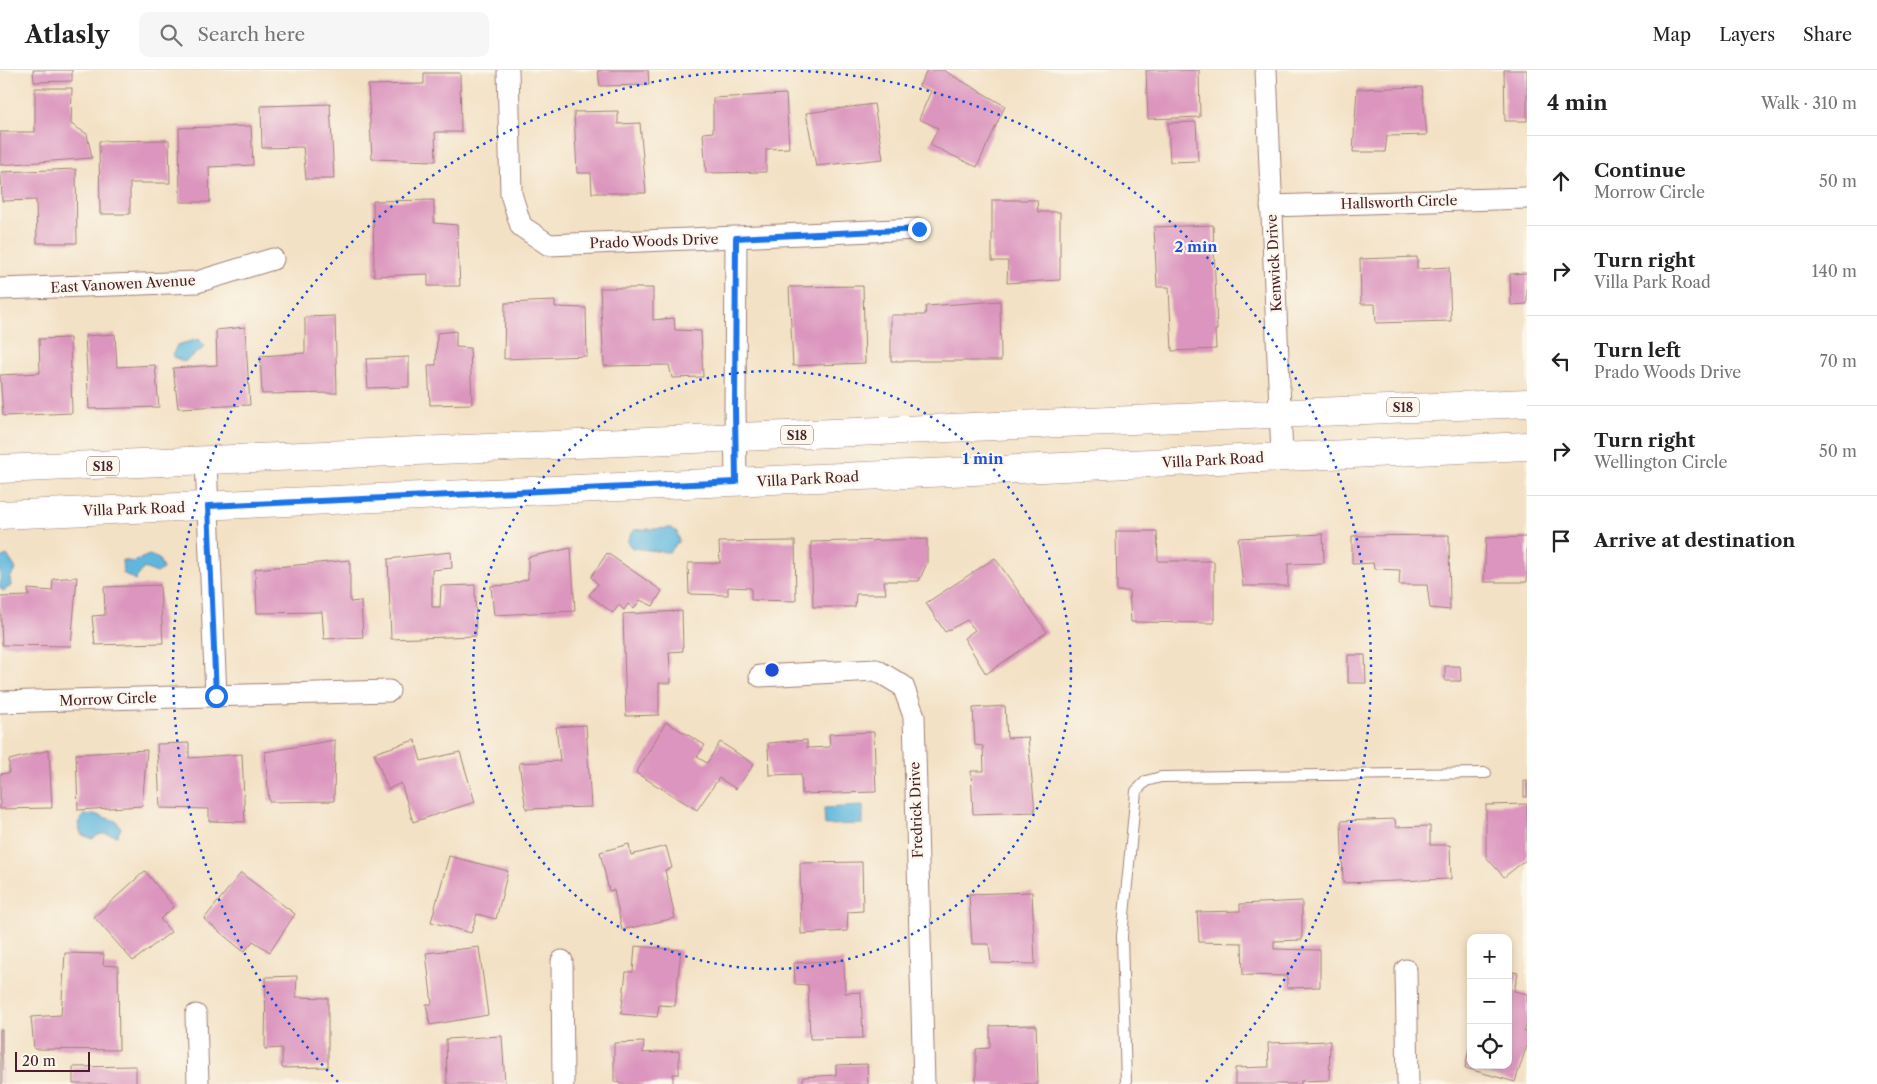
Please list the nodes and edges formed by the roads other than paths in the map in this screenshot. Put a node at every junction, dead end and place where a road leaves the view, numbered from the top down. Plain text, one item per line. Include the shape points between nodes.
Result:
1 (508, 70) edge
2 (1266, 70) edge
3 (1527, 198) edge
4 (1271, 206) junction
5 (919, 229) dead end
6 (736, 238) junction
7 (273, 259) dead end
8 (0, 289) edge
9 (1527, 403) edge
10 (1279, 412) junction
11 (736, 438) junction
12 (1527, 446) edge
13 (1282, 456) junction
14 (206, 462) junction
15 (0, 470) edge
16 (736, 482) junction
17 (208, 506) junction
18 (0, 514) edge
19 (760, 676) dead end
20 (389, 690) dead end
21 (216, 696) junction
22 (0, 702) edge
23 (1486, 773) dead end
24 (562, 961) dead end
25 (1406, 970) dead end
26 (196, 1015) dead end
27 (198, 1084) edge
28 (563, 1084) edge
29 (924, 1084) edge
30 (1126, 1084) edge
31 (1408, 1084) edge

1 - 6 street, Prado Woods Drive via 511,194 521,226 549,245
2 - 4 street, Kenwick Drive
3 - 4 street, Hallsworth Circle
4 - 10 street, Kenwick Drive
5 - 6 street
6 - 11 street, Prado Woods Drive
7 - 8 street, East Vanowen Avenue via 197,282
9 - 10 main road, S18
10 - 11 main road, S18
10 - 13 street, Kenwick Drive
11 - 14 main road, S18
11 - 16 street, Prado Woods Drive
12 - 13 main road, Villa Park Road
13 - 16 main road, Villa Park Road
14 - 15 main road, S18
14 - 17 street
16 - 17 main road, Villa Park Road
17 - 18 main road, Villa Park Road
17 - 21 street
19 - 29 street, Fredrick Drive via 876,670 903,686 914,716
20 - 21 street, Morrow Circle
21 - 22 street, Morrow Circle
23 - 30 lane via 1161,777 1146,781 1136,791 1122,936
24 - 28 street
25 - 31 street
26 - 27 street

